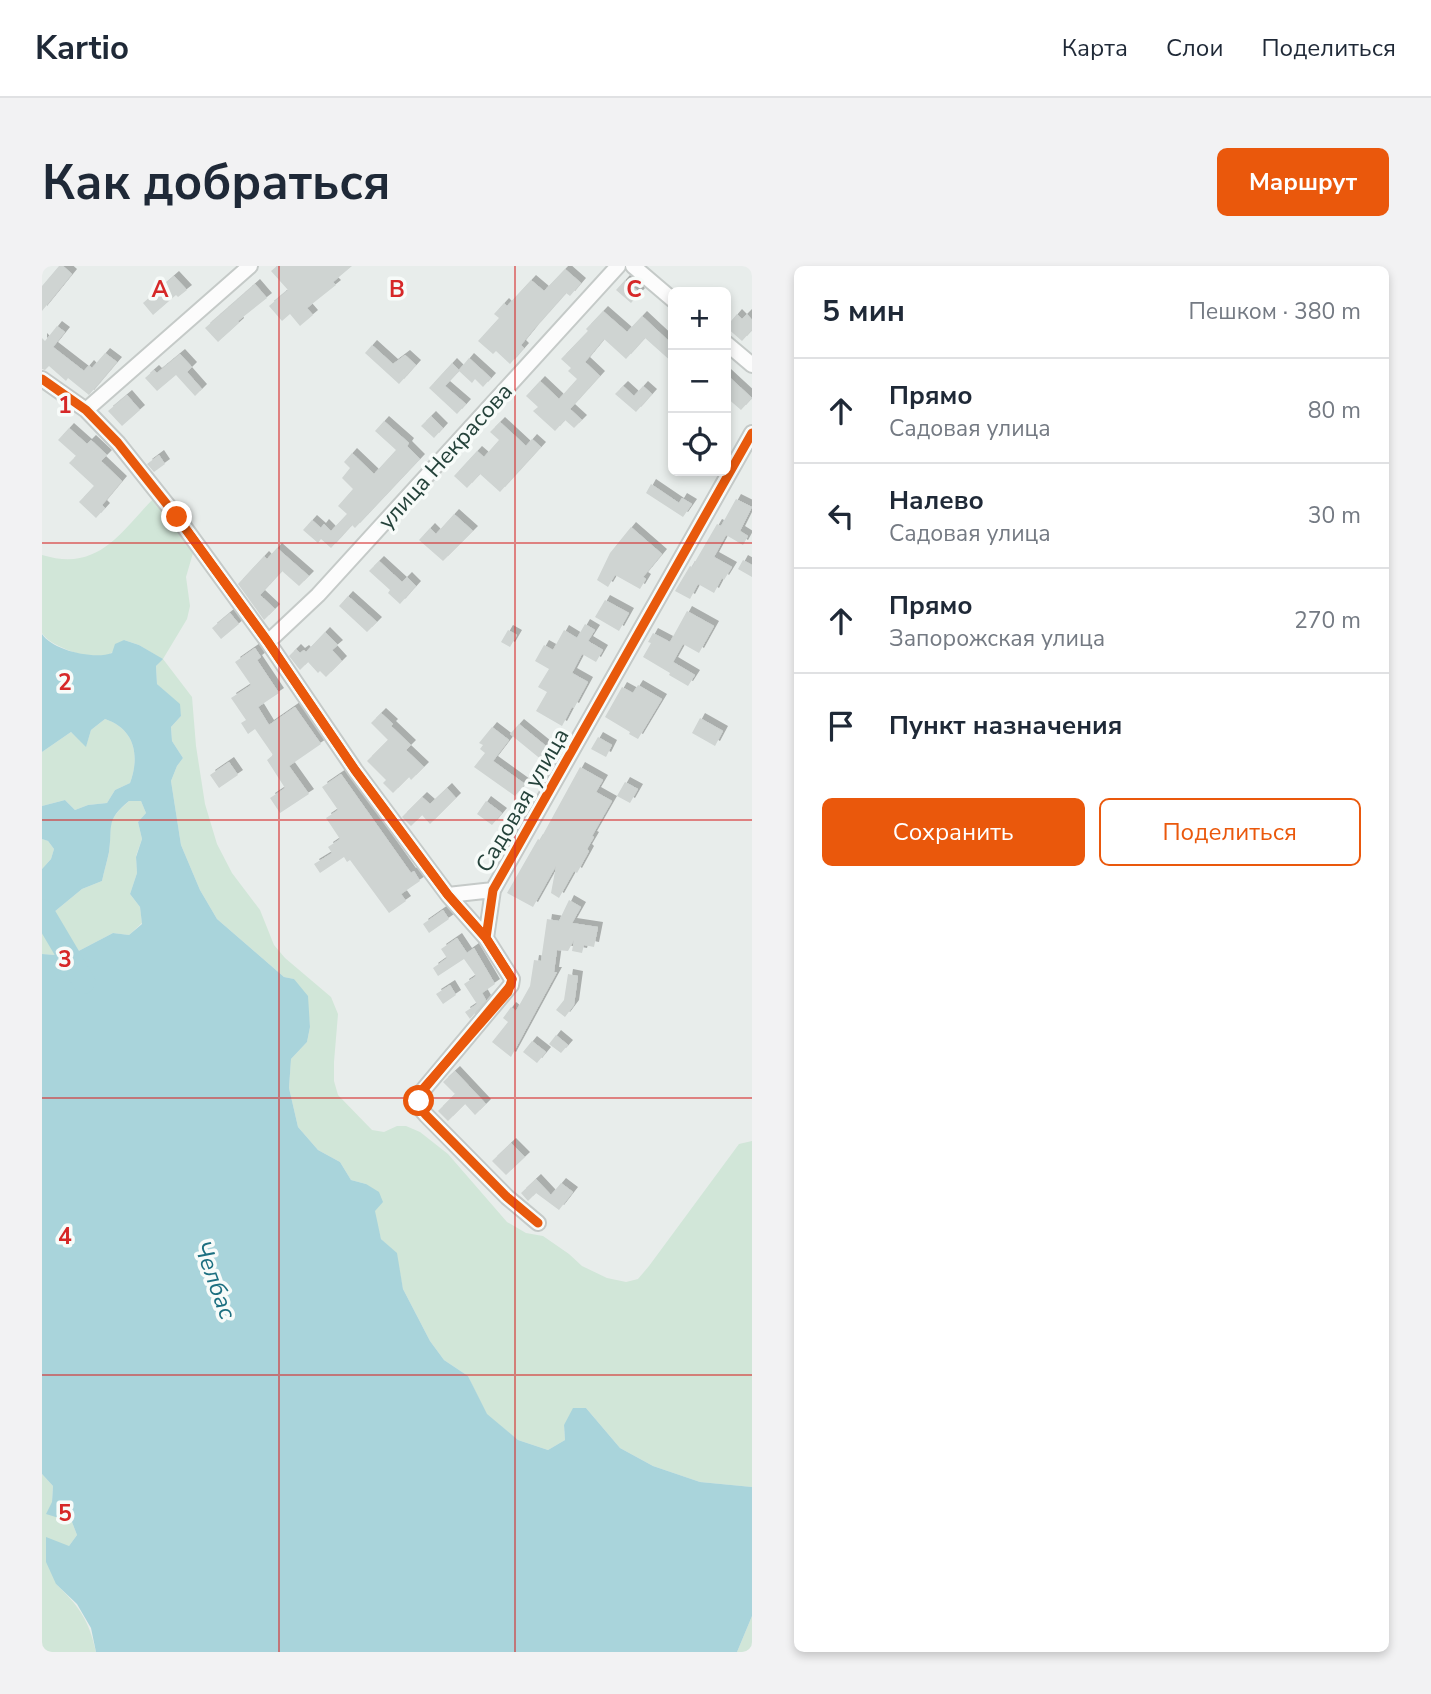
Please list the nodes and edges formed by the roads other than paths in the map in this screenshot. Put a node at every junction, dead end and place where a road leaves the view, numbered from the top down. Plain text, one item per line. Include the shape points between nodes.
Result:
1 (250, 266) edge
2 (618, 266) edge
3 (633, 266) edge
4 (668, 295) edge
5 (731, 347) edge
6 (752, 365) edge
7 (42, 379) edge
8 (86, 410) junction
9 (752, 433) edge
10 (268, 642) junction
11 (493, 890) junction
12 (448, 895) junction
13 (486, 938) junction
14 (538, 1223) dead end

1 - 8 street
2 - 10 street, улица Некрасова via 318,595
3 - 4 street
5 - 6 street
7 - 8 street
8 - 10 street via 177,517
9 - 11 street, Садовая улица
10 - 12 street
11 - 12 street, Садовая улица
11 - 13 street, Садовая улица
12 - 13 street
13 - 14 street via 512,979 511,985 423,1089 419,1101 426,1115

